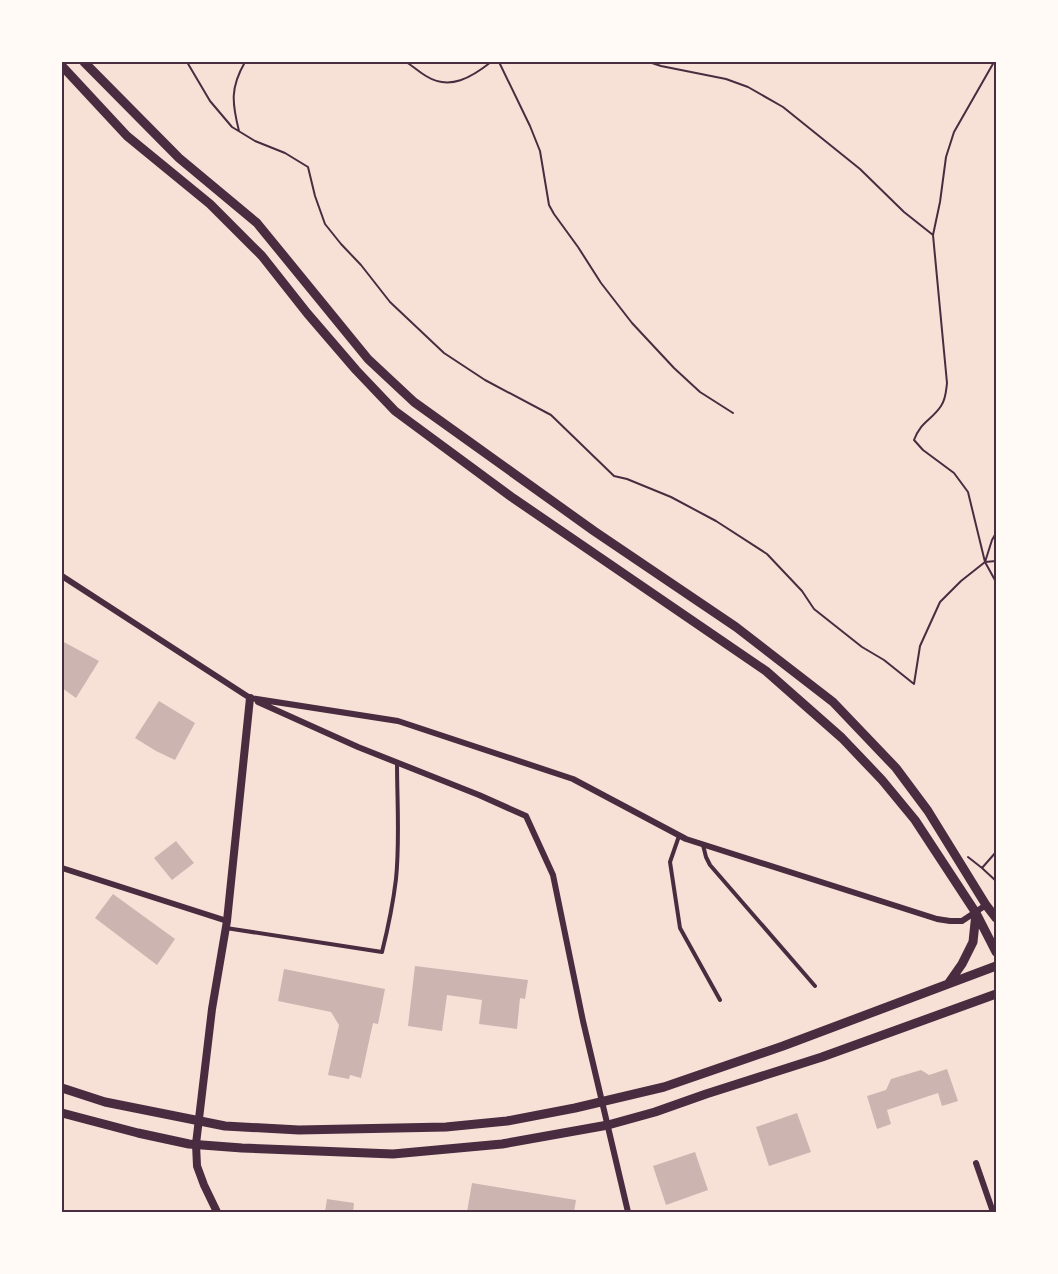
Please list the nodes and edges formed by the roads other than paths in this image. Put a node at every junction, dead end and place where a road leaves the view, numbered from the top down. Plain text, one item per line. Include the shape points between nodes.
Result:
1 (84, 62) edge
2 (62, 66) edge
3 (62, 576) edge
4 (250, 698) junction
5 (397, 762) junction
6 (679, 835) junction
7 (703, 844) junction
8 (62, 868) edge
9 (987, 905) junction
10 (976, 913) junction
11 (996, 918) edge
12 (226, 925) junction
13 (996, 952) edge
14 (996, 966) edge
15 (948, 984) junction
16 (815, 986) dead end
17 (996, 994) edge
18 (720, 1000) dead end
19 (62, 1088) edge
20 (602, 1102) junction
21 (62, 1113) edge
22 (199, 1121) junction
23 (608, 1125) junction
24 (196, 1144) junction
25 (976, 1163) dead end
26 (217, 1212) edge
27 (628, 1212) edge
28 (993, 1212) edge

1 - 9 main road via 179,158 257,223 368,359 414,402 736,627 833,702 896,768
2 - 10 main road via 127,136 210,204 262,256 307,314 395,411 513,498 766,671 842,738 915,820
3 - 4 street
4 - 5 street
4 - 6 street via 398,721 573,779
4 - 12 street
5 - 12 lane via 396,879 382,952
5 - 20 street via 526,816 553,875
6 - 7 street
6 - 18 lane via 670,861 680,928
7 - 10 street via 937,919 962,921
7 - 16 lane via 710,865
8 - 12 street
9 - 10 street
9 - 11 main road
10 - 13 main road
10 - 15 main road via 973,942
12 - 22 street
14 - 15 main road
15 - 20 main road via 683,1081
17 - 23 main road via 822,1057
19 - 22 main road via 105,1102
20 - 22 main road via 507,1121 446,1127 299,1130
20 - 23 street
21 - 24 main road
22 - 24 street
23 - 24 main road via 502,1144 393,1154
23 - 27 street
24 - 26 street via 197,1166
25 - 28 street

